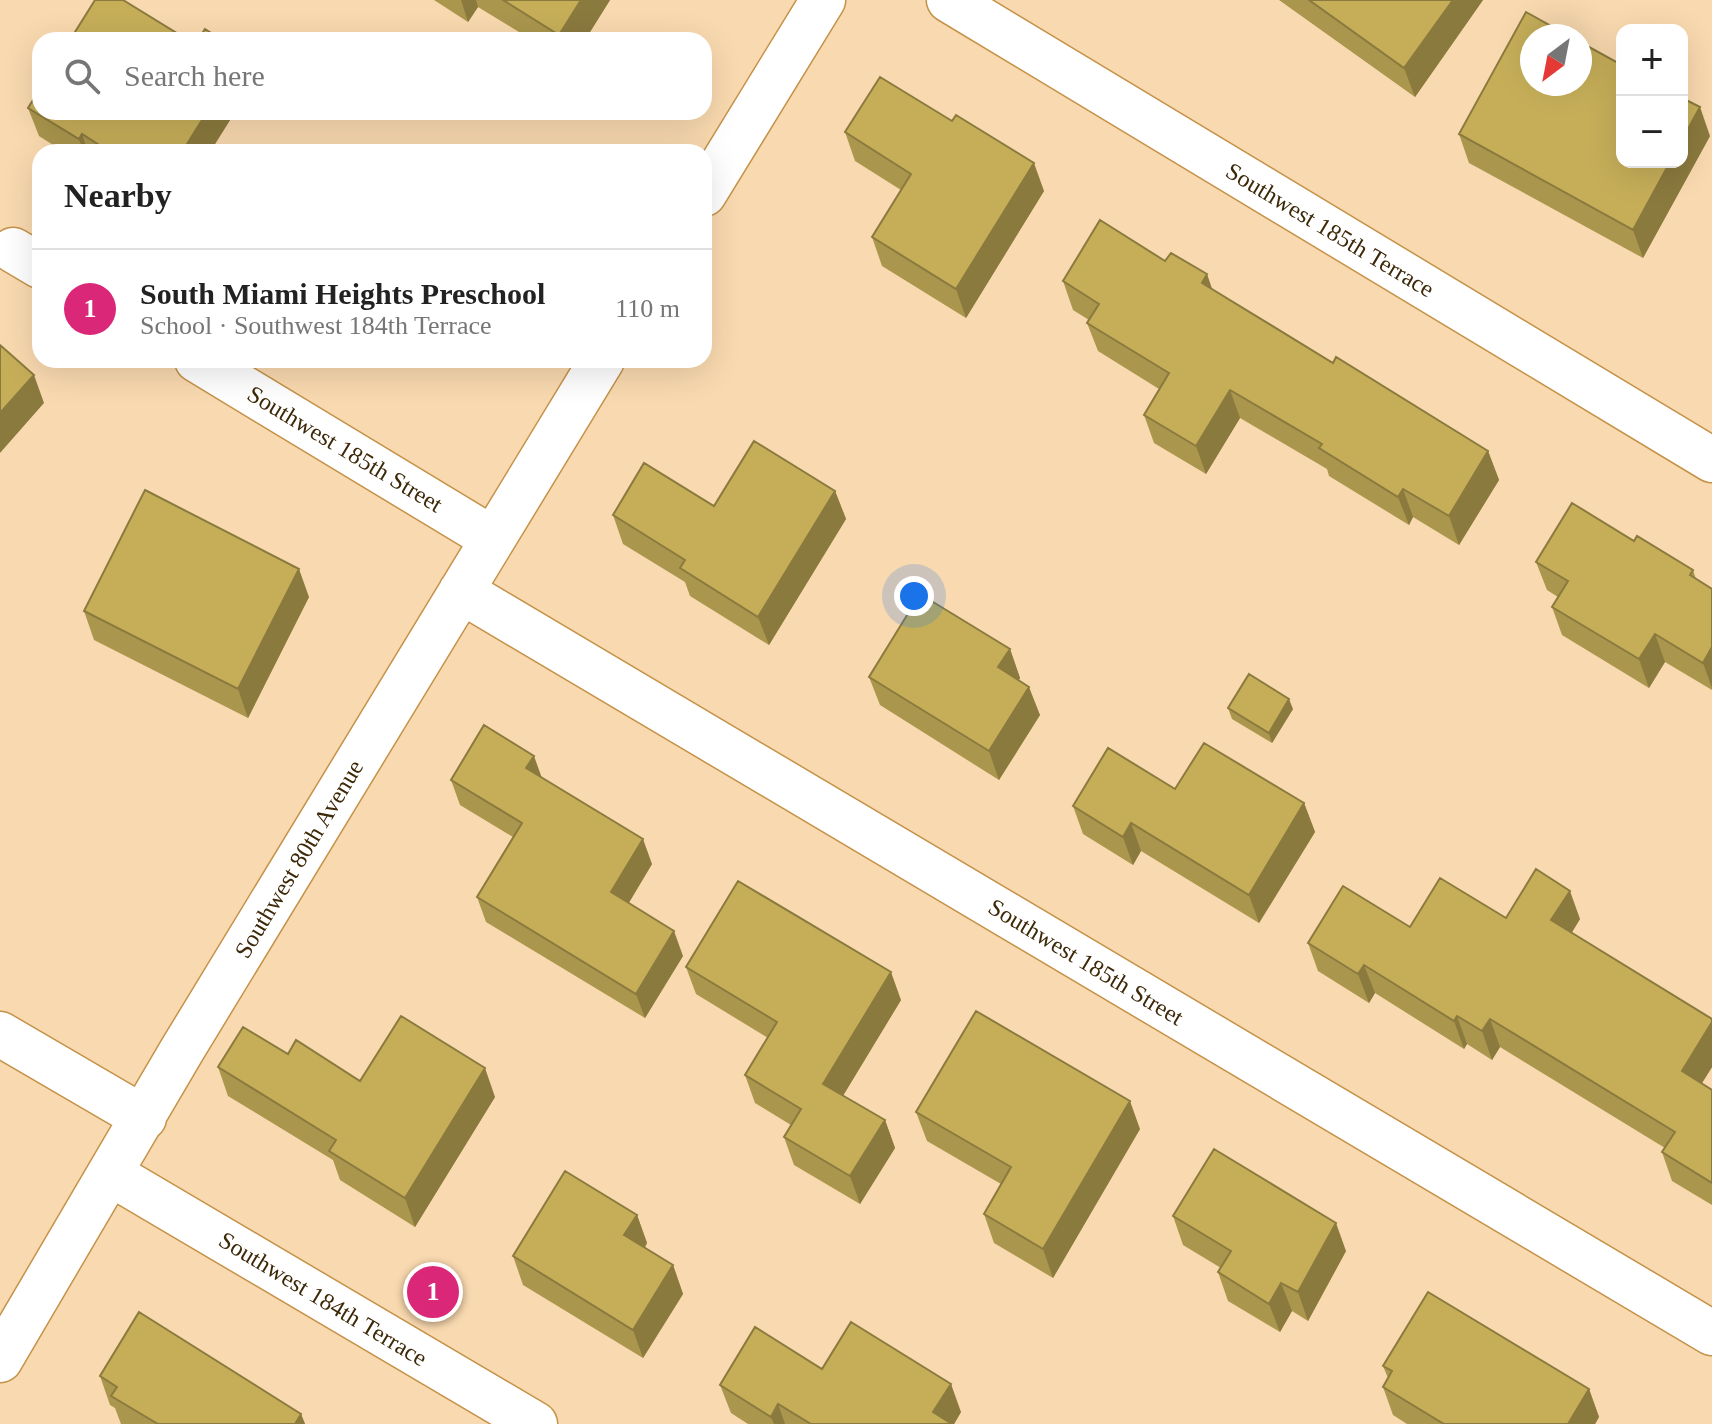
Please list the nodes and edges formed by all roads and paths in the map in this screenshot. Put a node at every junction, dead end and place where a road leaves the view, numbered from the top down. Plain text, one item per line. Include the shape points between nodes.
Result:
1 (823, 0) edge
2 (949, 0) edge
3 (712, 181) edge
4 (210, 368) edge
5 (597, 368) edge
6 (1712, 460) edge
7 (493, 539) junction
8 (461, 591) junction
9 (0, 1034) edge
10 (144, 1118) junction
11 (111, 1174) junction
12 (1712, 1333) edge
13 (0, 1360) edge
14 (535, 1424) edge

1 - 3 street
2 - 6 street, Southwest 185th Terrace
4 - 7 street, Southwest 185th Street
5 - 7 street, Southwest 80th Avenue
7 - 8 street, Southwest 80th Avenue
8 - 10 street, Southwest 80th Avenue
8 - 12 street, Southwest 185th Street
9 - 10 street
10 - 11 street, Southwest 80th Avenue
11 - 13 street, Southwest 80th Avenue
11 - 14 street, Southwest 184th Terrace

